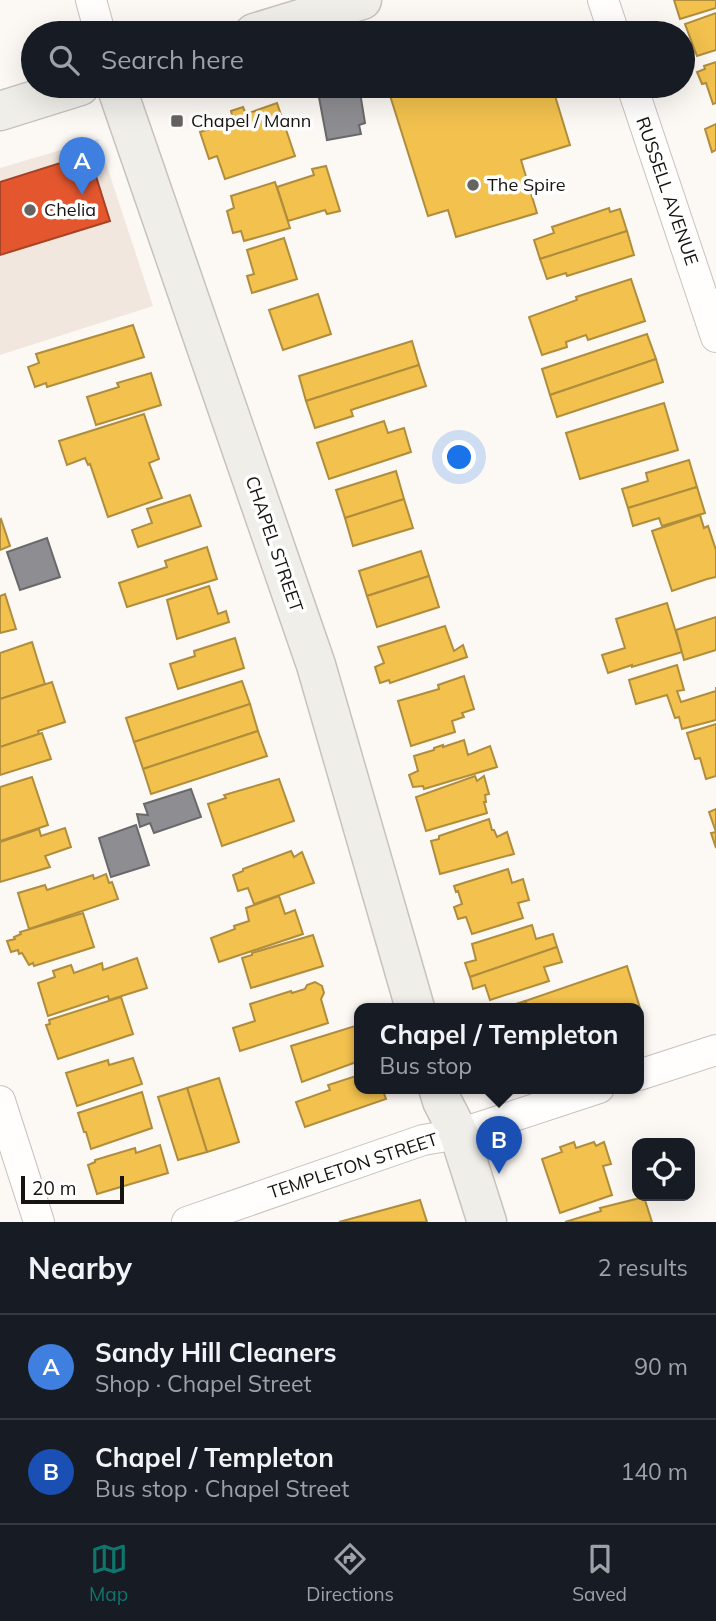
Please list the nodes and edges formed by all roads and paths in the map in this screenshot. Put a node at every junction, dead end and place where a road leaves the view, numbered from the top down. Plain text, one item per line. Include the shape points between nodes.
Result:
1 (91, 0) edge
2 (362, 0) edge
3 (603, 0) edge
4 (97, 21) edge
5 (293, 21) edge
6 (610, 21) edge
7 (42, 98) edge
8 (120, 98) edge
9 (636, 98) edge
10 (0, 111) edge
11 (716, 337) edge
12 (414, 1003) edge
13 (716, 1050) edge
14 (644, 1073) edge
15 (440, 1094) edge
16 (581, 1094) edge
17 (0, 1101) edge
18 (459, 1134) junction
19 (39, 1222) edge
20 (187, 1222) edge
21 (487, 1222) edge

1 - 4 street
2 - 5 street
3 - 6 street
7 - 10 street
8 - 12 street, CHAPEL STREET via 316,665
9 - 11 street, RUSSELL AVENUE
13 - 14 street
15 - 18 street
16 - 18 street, TEMPLETON STREET
17 - 19 street
18 - 20 street, TEMPLETON STREET via 423,1140
18 - 21 street

